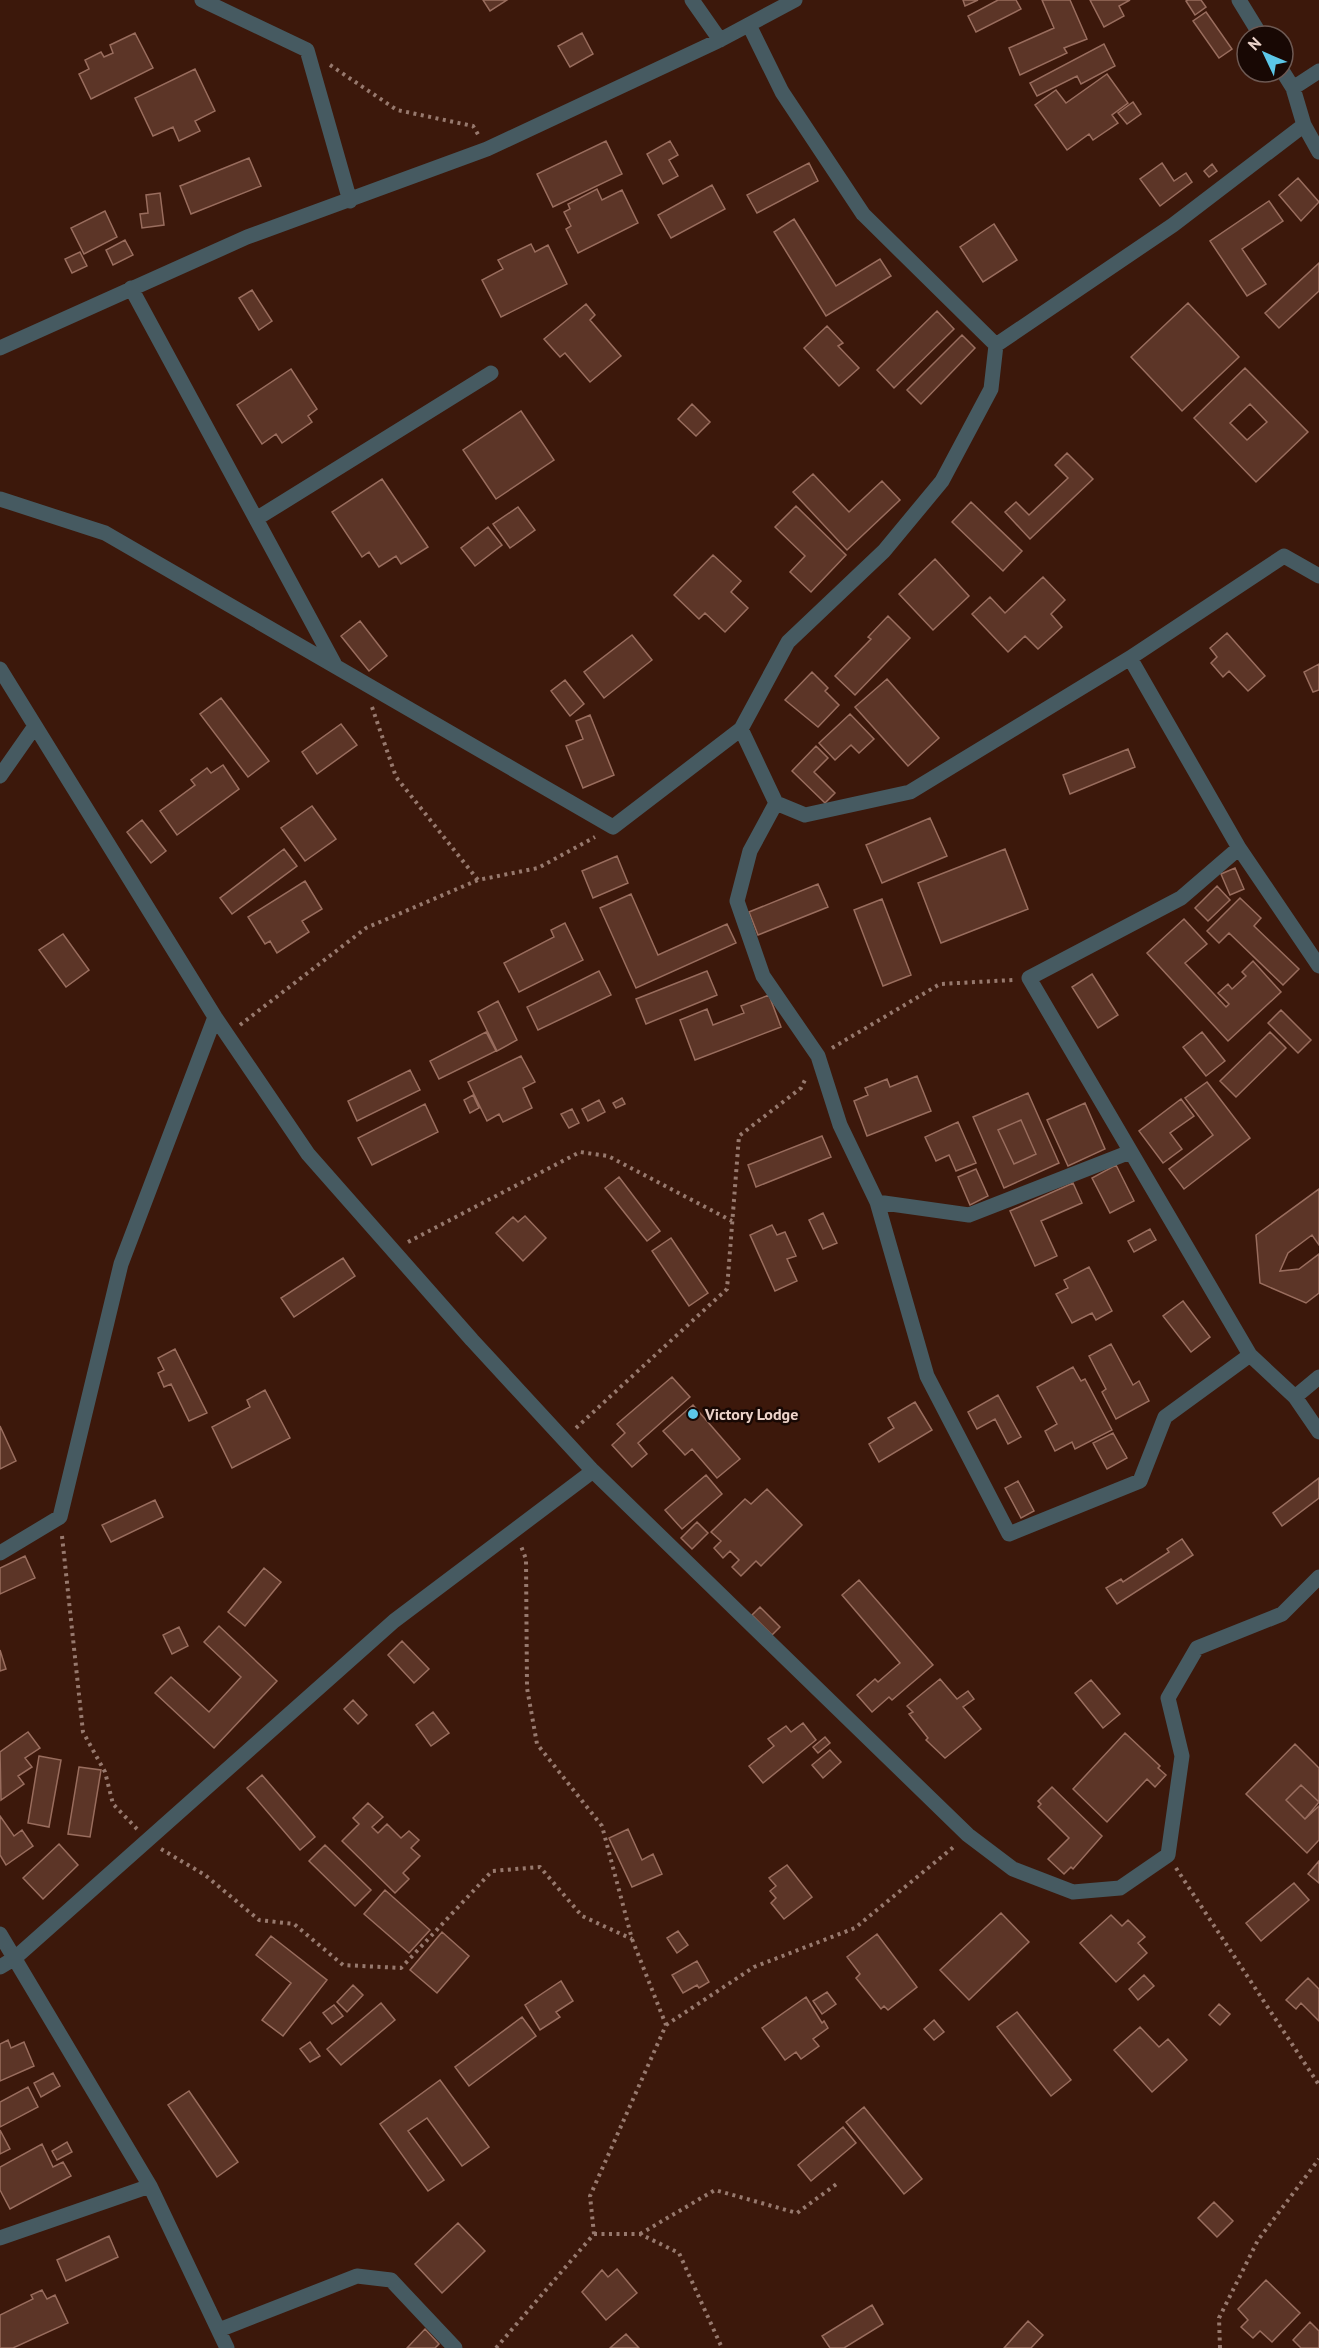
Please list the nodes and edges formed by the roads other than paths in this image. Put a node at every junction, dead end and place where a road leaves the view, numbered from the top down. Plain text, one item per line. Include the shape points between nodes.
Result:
1 (202, 0) edge
2 (692, 0) edge
3 (795, 0) edge
4 (1239, 0) edge
5 (1254, 24) edge
6 (748, 25) junction
7 (720, 40) junction
8 (1319, 71) edge
9 (1290, 84) edge
10 (1293, 88) junction
11 (1304, 124) junction
12 (1319, 153) edge
13 (350, 201) junction
14 (131, 288) junction
15 (996, 345) junction
16 (0, 348) edge
17 (491, 373) dead end
18 (0, 499) edge
19 (256, 519) junction
20 (1319, 576) edge
21 (1130, 658) junction
22 (334, 664) junction
23 (0, 669) edge
24 (35, 726) junction
25 (741, 729) junction
26 (0, 777) edge
27 (776, 803) junction
28 (1239, 848) junction
29 (1319, 966) edge
30 (215, 1017) junction
31 (1130, 1152) junction
32 (877, 1202) junction
33 (1250, 1355) junction
34 (1319, 1377) edge
35 (1295, 1397) junction
36 (1319, 1432) edge
37 (593, 1470) junction
38 (0, 1553) edge
39 (1319, 1577) edge
40 (0, 1934) edge
41 (15, 1958) junction
42 (0, 1967) edge
43 (150, 2186) junction
44 (0, 2238) edge
45 (219, 2330) junction
46 (227, 2348) edge
47 (455, 2348) edge

1 - 13 street via 307,50
2 - 7 street
3 - 6 street
4 - 5 street
6 - 7 street
6 - 15 street via 782,92 863,214
7 - 13 street via 487,149
8 - 10 street
9 - 10 street
10 - 11 street
11 - 12 street
11 - 15 street via 1173,225
13 - 14 street via 247,237
14 - 16 street
14 - 19 street
15 - 25 street via 991,389 942,481 884,551 788,642
17 - 19 street
18 - 22 street via 105,532
19 - 22 street
20 - 21 street via 1284,556
21 - 27 street via 910,792 805,815
21 - 28 street
22 - 25 street via 613,827
23 - 24 street
24 - 26 street
24 - 30 street
25 - 27 street
27 - 32 street via 750,851 737,901 763,976 818,1056 840,1125
28 - 29 street
28 - 31 street via 1181,898 1029,978
30 - 37 street via 308,1154
30 - 38 street via 122,1264 60,1517
31 - 32 street via 969,1215
31 - 33 street
32 - 33 street via 927,1376 1009,1534 1140,1480 1165,1417
33 - 35 street
34 - 35 street
35 - 36 street
37 - 39 street via 968,1835 1013,1869 1073,1892 1120,1888 1168,1855 1182,1756 1168,1698 1197,1648 1281,1614
37 - 41 street via 394,1621
40 - 41 street
41 - 42 street
41 - 43 street
43 - 44 street
43 - 45 street
45 - 46 street
45 - 47 street via 357,2276 391,2280

